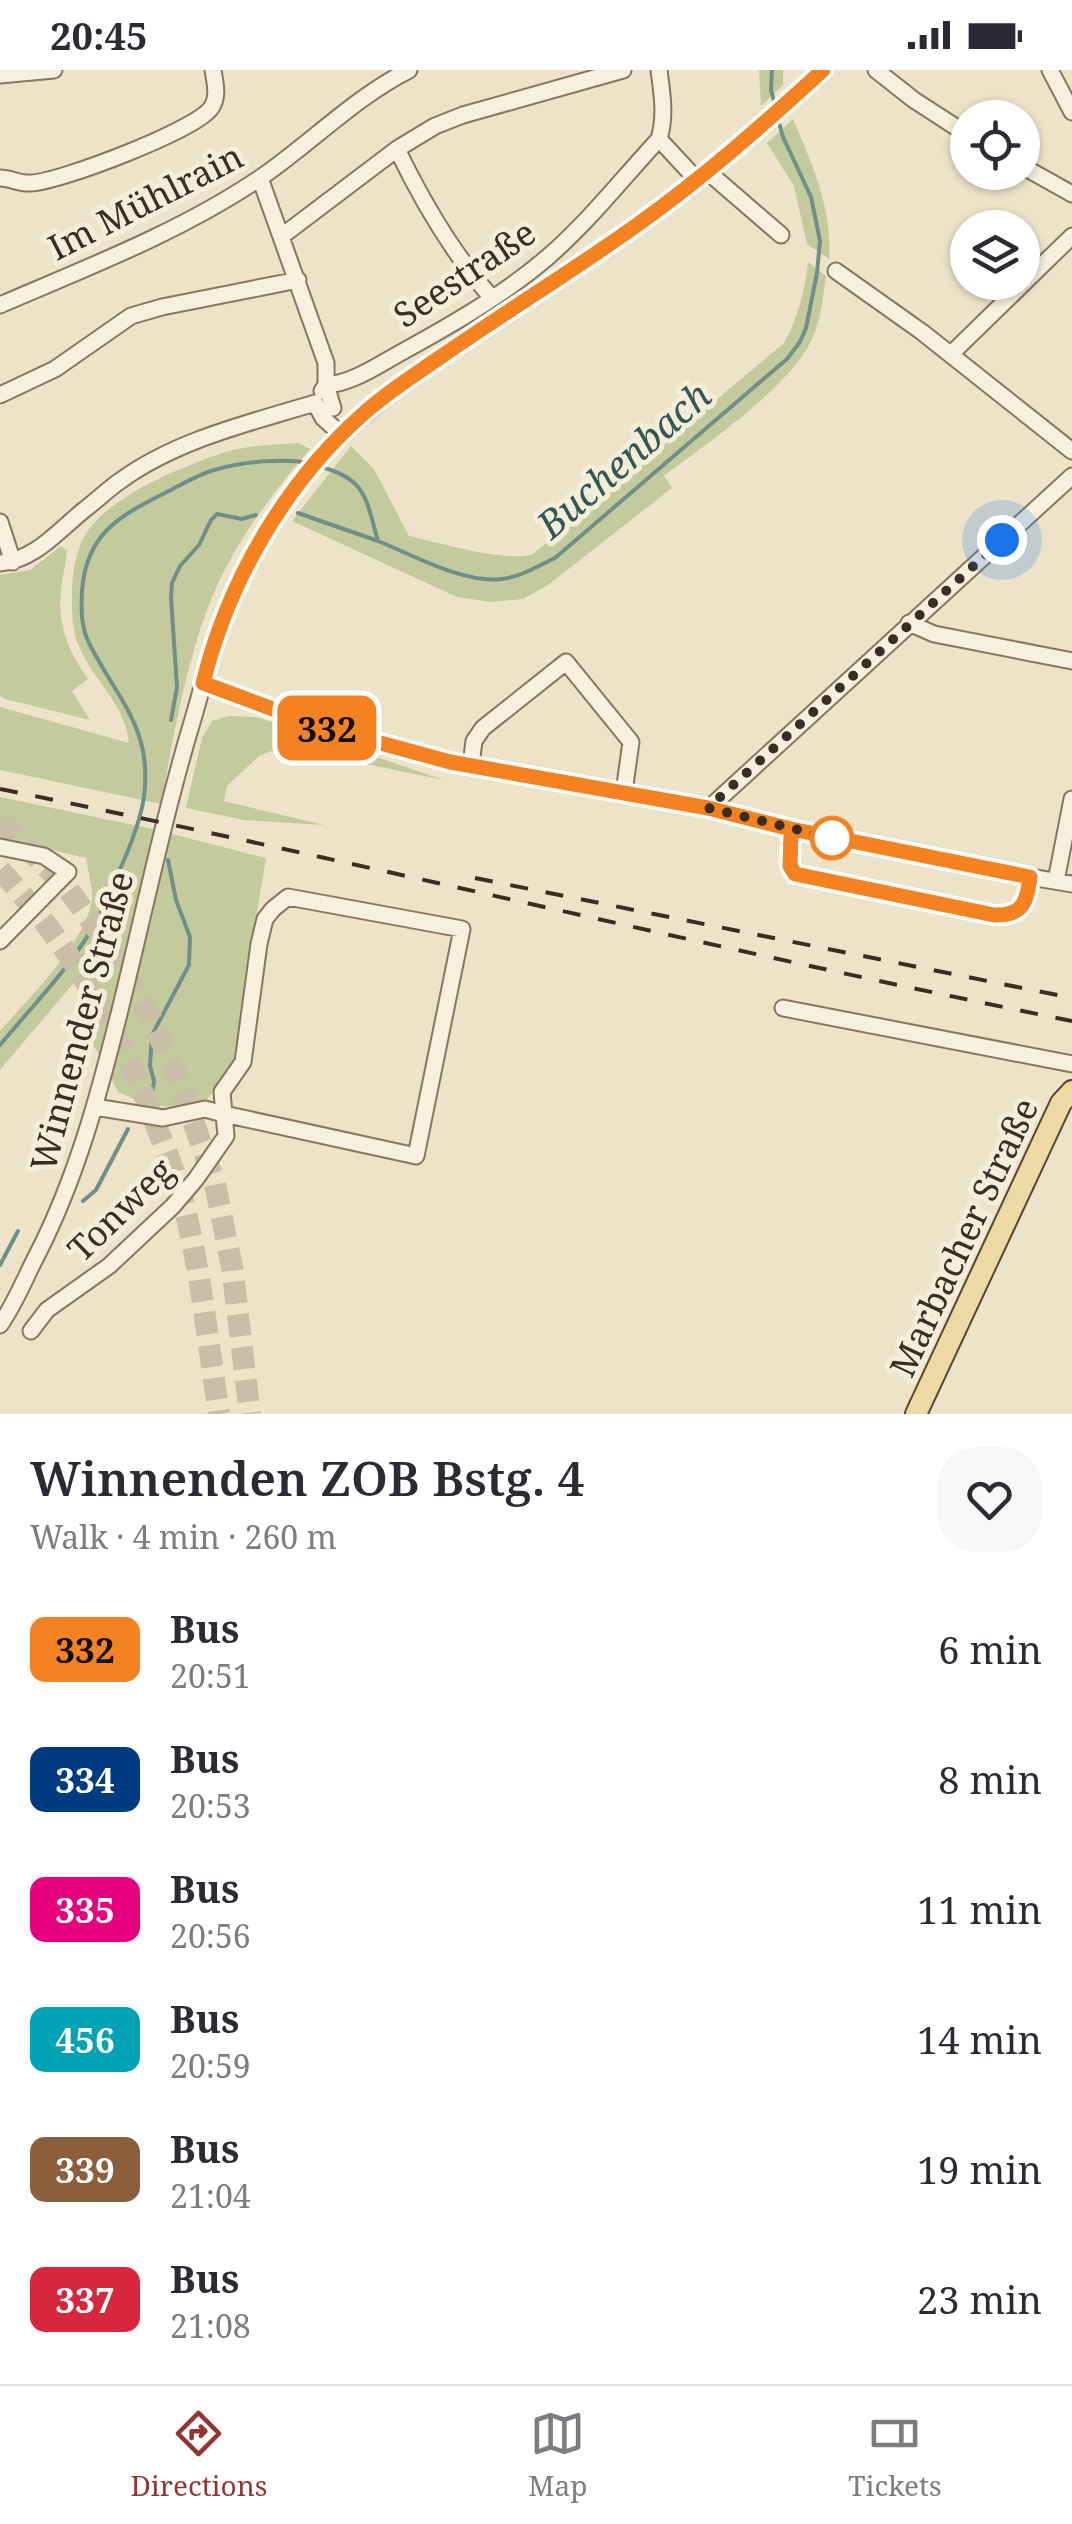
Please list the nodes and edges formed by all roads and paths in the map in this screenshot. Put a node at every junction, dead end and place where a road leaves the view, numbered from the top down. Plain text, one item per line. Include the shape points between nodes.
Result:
1 (54, 70) edge
2 (213, 70) edge
3 (408, 70) edge
4 (623, 70) edge
5 (658, 70) edge
6 (823, 70) edge
7 (876, 70) edge
8 (1050, 70) edge
9 (0, 76) edge
10 (1072, 112) edge
11 (950, 123) edge
12 (659, 139) junction
13 (397, 149) junction
14 (0, 162) edge
15 (702, 176) junction
16 (1040, 176) edge
17 (4, 178) edge
18 (260, 178) junction
19 (1072, 194) edge
20 (781, 235) dead end
21 (282, 236) junction
22 (1072, 236) edge
23 (836, 271) dead end
24 (298, 280) junction
25 (492, 298) junction
26 (0, 306) edge
27 (950, 354) junction
28 (334, 385) junction
29 (0, 395) edge
30 (314, 403) junction
31 (332, 408) junction
32 (346, 430) junction
33 (1072, 451) edge
34 (1072, 476) edge
35 (0, 522) edge
36 (7, 563) edge
37 (910, 623) junction
38 (1072, 661) edge
39 (203, 683) junction
40 (471, 765) junction
41 (624, 792) junction
42 (1072, 799) edge
43 (708, 808) junction
44 (0, 847) edge
45 (1064, 882) edge
46 (0, 941) edge
47 (783, 1008) dead end
48 (1072, 1064) edge
49 (1072, 1091) edge
50 (95, 1107) junction
51 (224, 1114) junction
52 (0, 1325) edge
53 (31, 1331) dead end
54 (916, 1414) edge

1 - 9 street
2 - 17 street via 216,100 196,120 58,178
3 - 18 street, Im Mühlrain
4 - 13 street via 463,115
5 - 12 street via 664,102
6 - 15 street, Winnender Straße
7 - 11 street
8 - 10 street
12 - 15 street
12 - 25 street, Seestraße via 552,253
13 - 21 street
13 - 25 street via 453,250
14 - 17 street
15 - 20 street
15 - 32 street, Winnender Straße via 420,371
16 - 19 street
18 - 21 street
18 - 26 street, Im Mühlrain via 167,232
21 - 24 street
22 - 27 street
23 - 27 street
24 - 28 street
24 - 29 street via 131,316 55,370
25 - 28 street, Seestraße
27 - 33 street
28 - 30 street
28 - 31 street
30 - 31 street
30 - 32 street via 322,418
30 - 36 street via 226,430 146,465 38,550
31 - 32 street
32 - 39 street, Winnender Straße via 268,527 232,595
34 - 37 street
35 - 36 street
37 - 38 street via 934,634
37 - 43 street
39 - 40 street via 318,726
39 - 50 street, Winnender Straße
40 - 41 street
40 - 41 street via 483,728 566,662 632,742
41 - 43 street
42 - 45 street
43 - 45 street
44 - 46 street via 44,856 68,872
47 - 48 street
49 - 54 main road, Marbacher Straße
50 - 51 street via 163,1118 205,1109
50 - 52 street, Winnender Straße via 55,1219
51 - 51 street, Tonweg via 222,1092 244,1062 265,919 288,897 462,929 416,1156
51 - 53 street, Tonweg via 226,1136 173,1206

